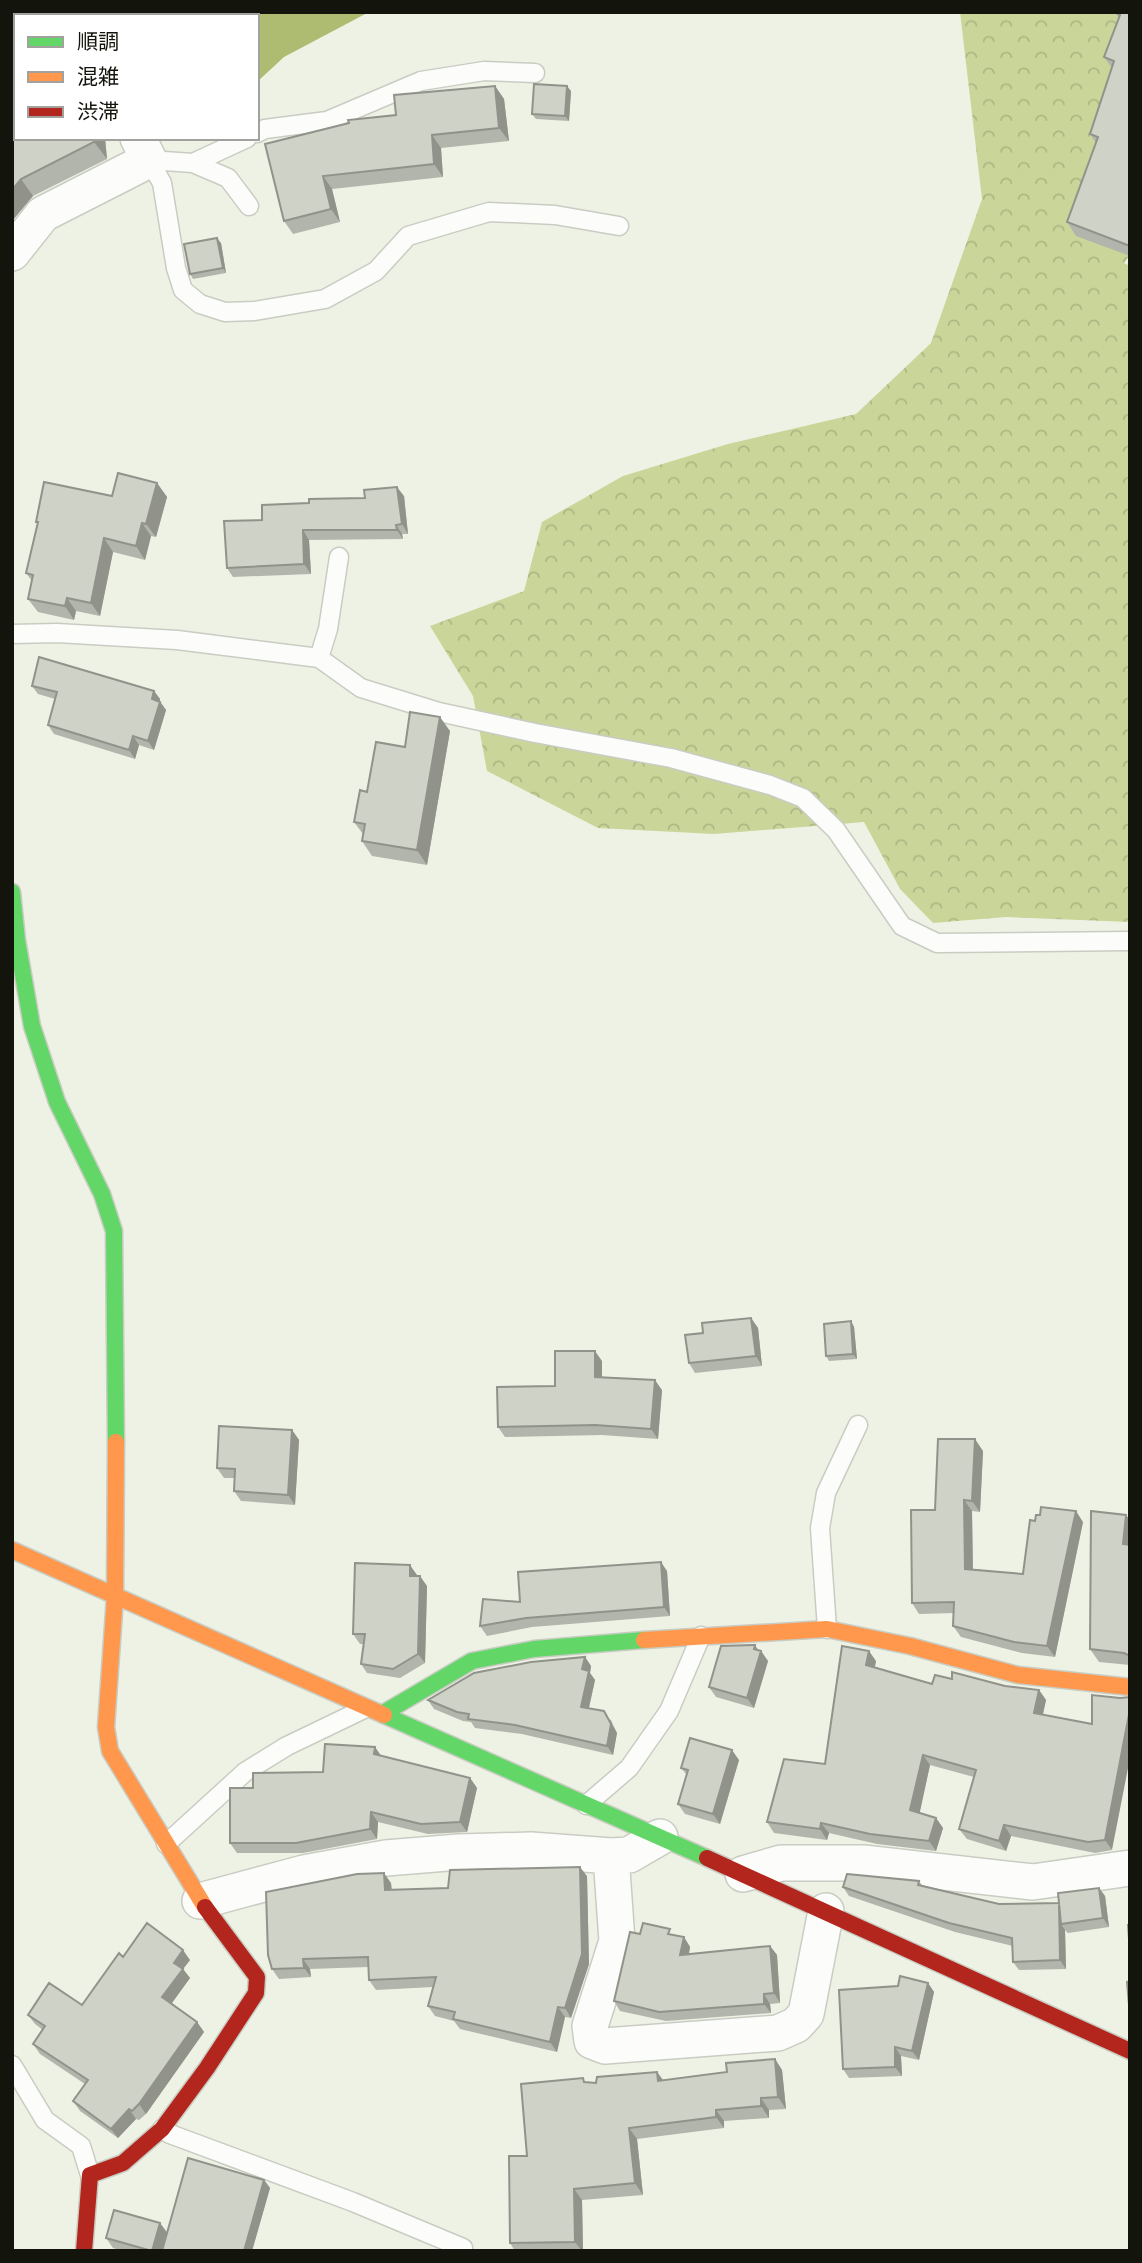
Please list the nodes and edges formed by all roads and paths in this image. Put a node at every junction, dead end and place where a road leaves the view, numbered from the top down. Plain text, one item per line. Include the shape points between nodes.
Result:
1 (535, 74) dead end
2 (259, 132) edge
3 (243, 140) edge
4 (144, 149) edge
5 (192, 163) junction
6 (249, 206) dead end
7 (619, 226) dead end
8 (12, 253) edge
9 (339, 557) dead end
10 (12, 634) edge
11 (319, 658) junction
12 (12, 892) edge
13 (1130, 942) edge
14 (858, 1424) dead end
15 (12, 1550) edge
16 (115, 1597) junction
17 (827, 1629) junction
18 (701, 1636) junction
19 (1130, 1687) edge
20 (375, 1711) junction
21 (586, 1805) junction
22 (660, 1837) junction
23 (166, 1843) junction
24 (611, 1856) junction
25 (1130, 1868) edge
26 (743, 1874) junction
27 (200, 1901) junction
28 (826, 1911) junction
29 (1130, 2051) edge
30 (12, 2065) edge
31 (162, 2129) junction
32 (90, 2175) junction
33 (464, 2248) dead end
34 (83, 2251) edge

1 - 2 lane via 484,71 421,81 327,121
3 - 5 lane
4 - 5 lane
4 - 7 lane via 162,183 183,289 200,304 225,312 325,299 376,271 408,236 489,212 555,215
4 - 8 street via 43,214
5 - 6 lane via 228,178
9 - 11 lane
10 - 11 lane via 177,640
11 - 13 lane via 361,688 439,712 671,758 803,798 836,830 902,926 937,943
12 - 16 street via 32,1026 57,1102 103,1194 114,1231
14 - 17 lane via 826,1493 820,1528
15 - 16 street
16 - 20 street
16 - 23 street via 106,1727 110,1751
17 - 18 street
17 - 19 street via 1018,1675
18 - 20 street via 534,1649 472,1661
18 - 21 lane via 669,1711 629,1768
20 - 21 street
20 - 23 lane via 287,1746 245,1772
21 - 22 street
22 - 24 street via 629,1854
22 - 26 street
23 - 27 street
24 - 27 street via 531,1850 386,1858 304,1873
24 - 28 street via 617,1941 590,2026 592,2041 606,2046 778,2034 796,2025 806,2014
25 - 26 street via 1033,1882 863,1863 781,1863
26 - 28 street
27 - 31 street via 257,1977 256,1993
28 - 29 street
30 - 32 lane via 45,2120 81,2146
31 - 32 street via 123,2163
31 - 33 lane
32 - 34 street

